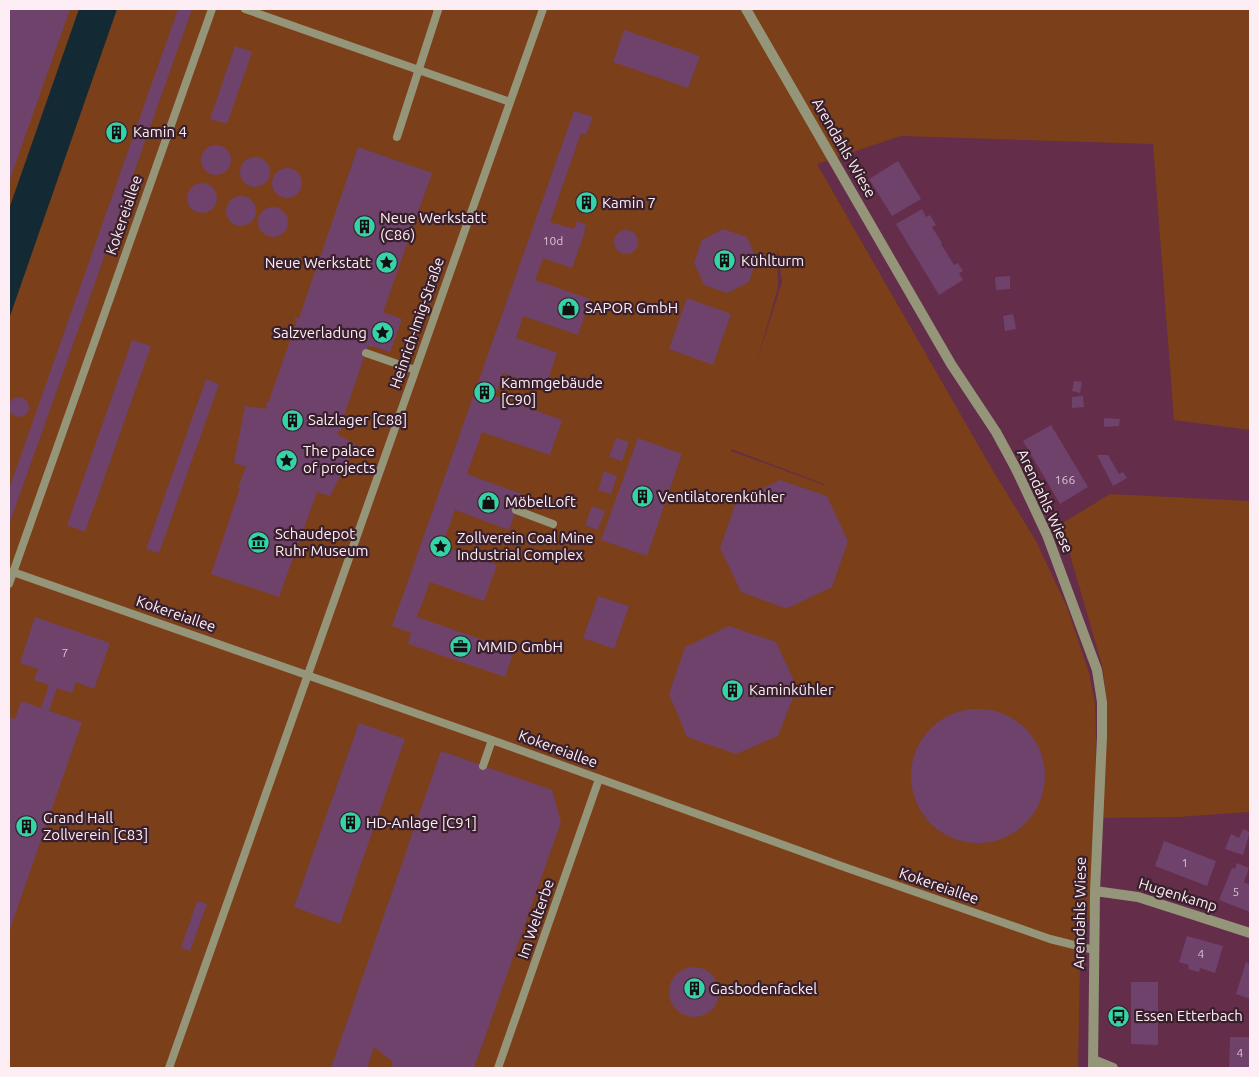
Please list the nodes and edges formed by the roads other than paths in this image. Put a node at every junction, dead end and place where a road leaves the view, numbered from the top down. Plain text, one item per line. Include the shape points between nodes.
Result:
1 (212, 9) edge
2 (245, 9) edge
3 (437, 9) edge
4 (543, 9) edge
5 (746, 9) edge
6 (419, 70) junction
7 (510, 102) junction
8 (397, 137) dead end
9 (366, 353) dead end
10 (416, 370) junction
11 (516, 510) dead end
12 (553, 524) dead end
13 (13, 572) junction
14 (9, 584) edge
15 (308, 675) junction
16 (492, 740) junction
17 (483, 766) dead end
18 (599, 778) junction
19 (1095, 891) junction
20 (1250, 933) edge
21 (1094, 950) junction
22 (1093, 1064) edge
23 (169, 1068) edge
24 (498, 1068) edge
25 (1112, 1068) edge

1 - 13 lane, Kokereiallee
2 - 6 lane
3 - 6 lane
4 - 7 lane, Heinrich-Imig-Straße
5 - 19 street, Arendahls Wiese via 952,364 996,432 1047,535 1097,670 1102,702
6 - 7 lane
6 - 8 lane
7 - 10 lane, Heinrich-Imig-Straße
9 - 10 lane
10 - 15 lane, Heinrich-Imig-Straße
11 - 12 lane
13 - 14 lane, Kokereiallee
13 - 15 lane, Kokereiallee
15 - 16 lane, Kokereiallee
15 - 23 lane, Heinrich-Imig-Straße
16 - 17 lane
16 - 18 lane, Kokereiallee
18 - 21 lane, Kokereiallee via 1050,939
18 - 24 lane, Im Welterbe
19 - 20 street, Hugenkamp via 1138,897
19 - 21 street, Arendahls Wiese
21 - 22 street, Arendahls Wiese
22 - 25 street

